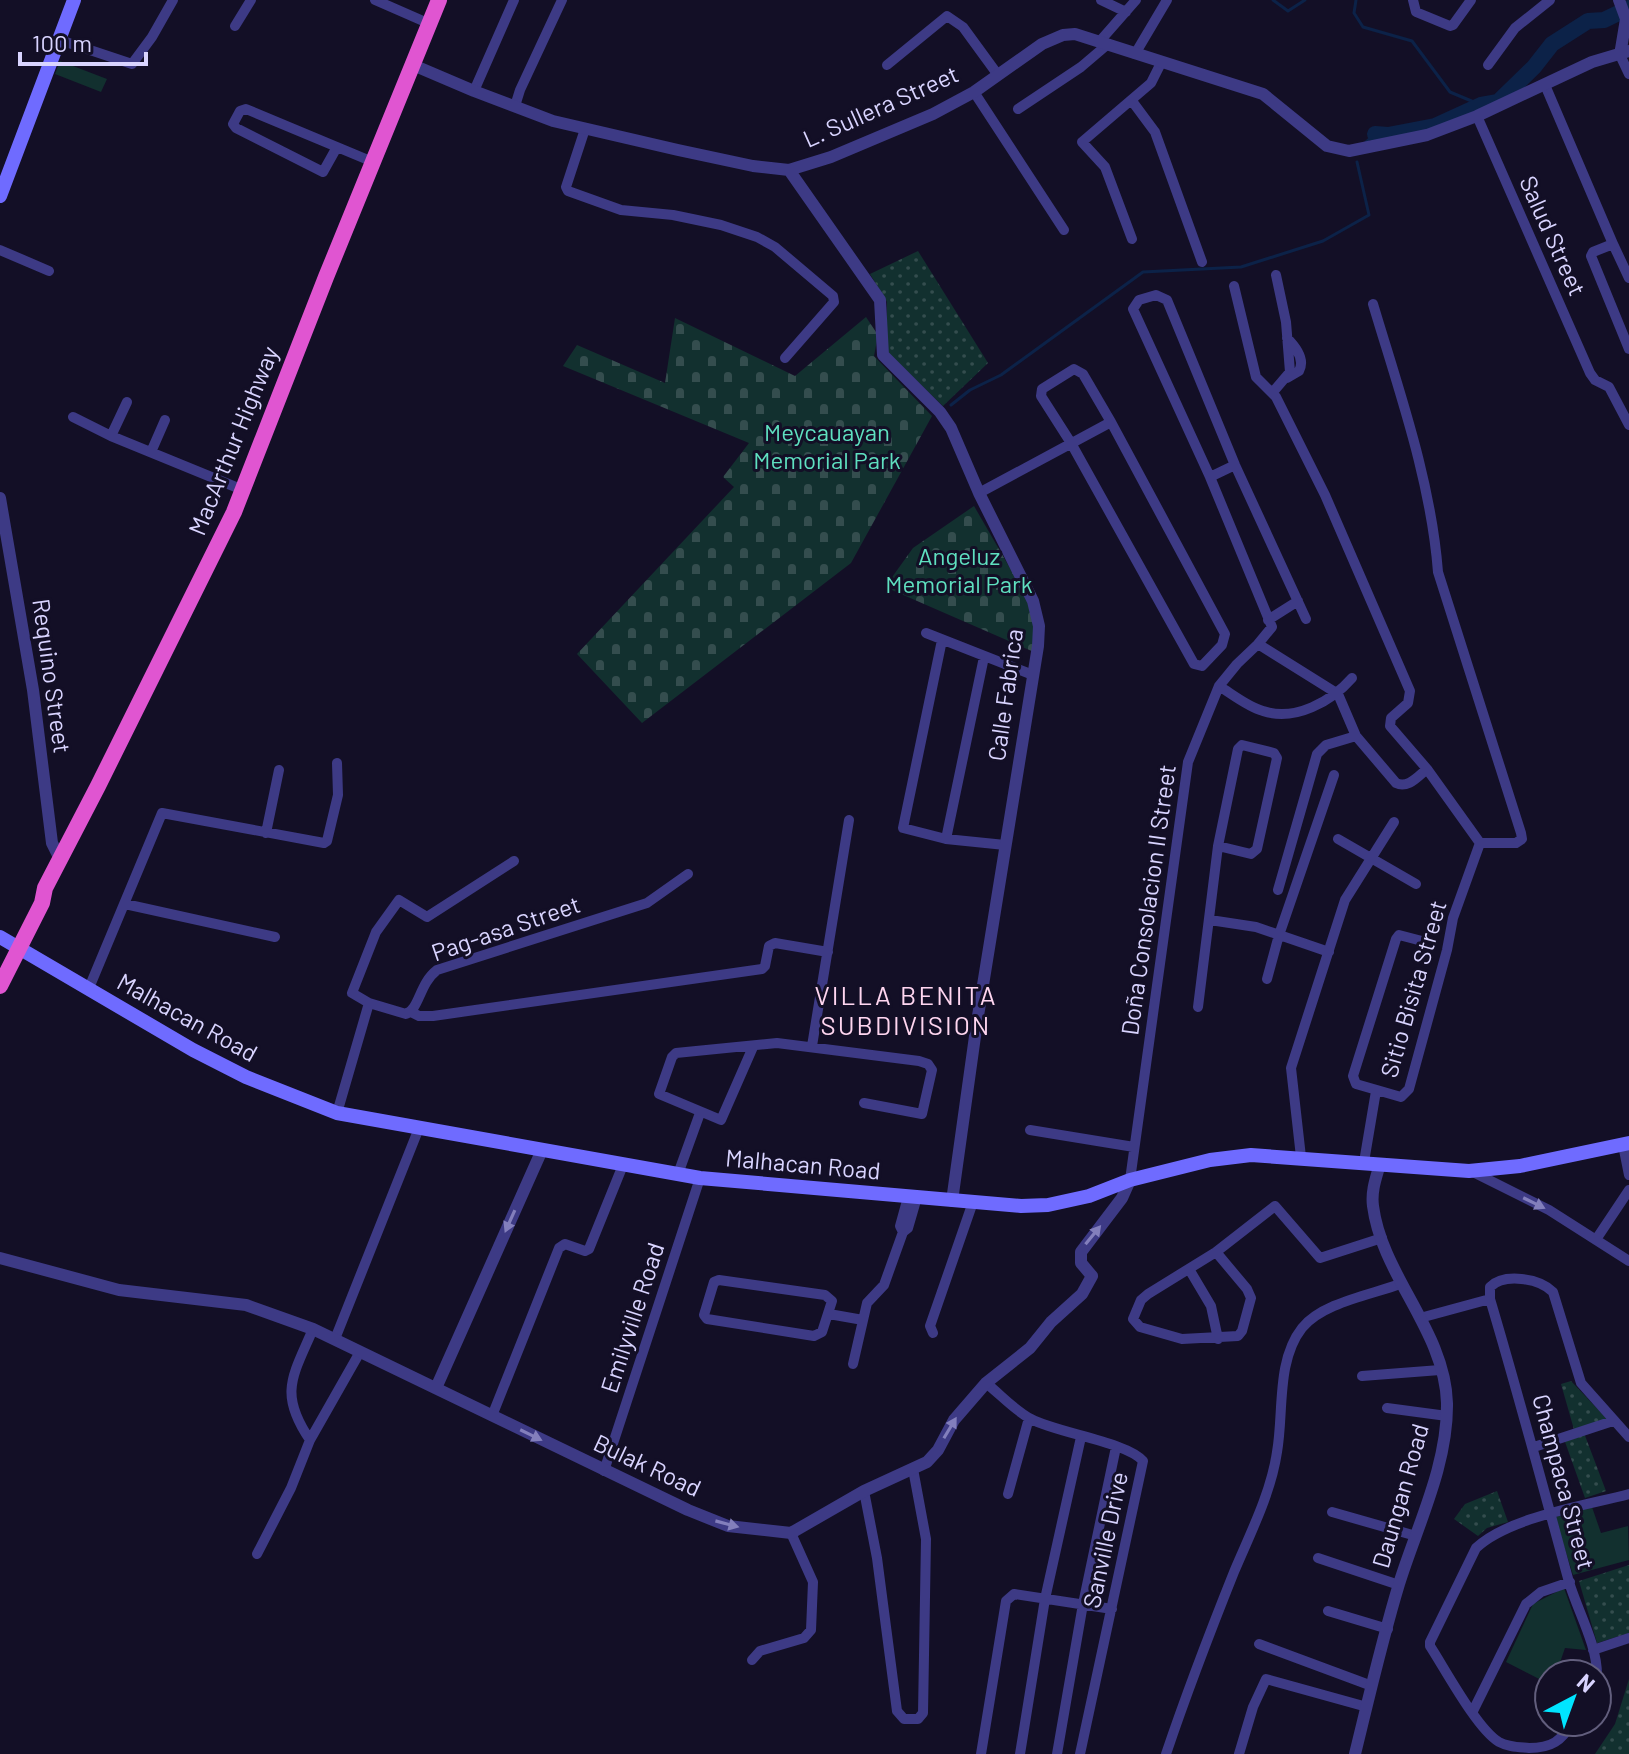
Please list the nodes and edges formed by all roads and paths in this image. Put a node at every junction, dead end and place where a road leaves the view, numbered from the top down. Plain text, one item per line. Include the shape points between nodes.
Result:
1 (74, 0) edge
2 (173, 0) edge
3 (251, 0) edge
4 (375, 0) edge
5 (439, 0) edge
6 (514, 0) edge
7 (562, 0) edge
8 (1101, 0) edge
9 (1136, 0) edge
10 (1167, 0) edge
11 (1413, 0) edge
12 (1471, 0) edge
13 (1550, 0) edge
14 (1619, 1) edge
15 (1126, 12) junction
16 (430, 24) junction
17 (235, 26) dead end
18 (60, 40) junction
19 (1104, 43) junction
20 (1624, 53) edge
21 (1135, 54) junction
22 (1161, 63) junction
23 (413, 65) junction
24 (887, 65) dead end
25 (1488, 65) dead end
26 (1629, 74) edge
27 (998, 75) junction
28 (1545, 85) junction
29 (474, 91) junction
30 (974, 92) junction
31 (1132, 101) junction
32 (515, 106) junction
33 (1018, 109) dead end
34 (1477, 116) junction
35 (585, 129) junction
36 (337, 147) junction
37 (373, 162) junction
38 (789, 170) junction
39 (0, 196) edge
40 (1064, 230) dead end
41 (1132, 239) dead end
42 (1613, 244) junction
43 (0, 250) edge
44 (1202, 262) dead end
45 (49, 271) dead end
46 (1276, 275) dead end
47 (1629, 278) edge
48 (1234, 286) dead end
49 (1373, 304) dead end
50 (1624, 325) edge
51 (1629, 349) edge
52 (785, 358) dead end
53 (1273, 392) junction
54 (127, 402) dead end
55 (73, 417) dead end
56 (165, 420) dead end
57 (1111, 422) junction
58 (1629, 425) edge
59 (111, 436) junction
60 (1071, 443) junction
61 (151, 452) junction
62 (1235, 465) junction
63 (1210, 477) junction
64 (243, 490) junction
65 (979, 493) junction
66 (0, 498) edge
67 (2, 526) edge
68 (1298, 601) junction
69 (1306, 619) dead end
70 (1268, 620) junction
71 (926, 633) dead end
72 (942, 640) junction
73 (1258, 644) junction
74 (984, 657) junction
75 (1033, 675) junction
76 (1352, 678) dead end
77 (1219, 686) junction
78 (1338, 694) junction
79 (1356, 736) junction
80 (337, 763) dead end
81 (1427, 769) junction
82 (279, 770) dead end
83 (1334, 775) dead end
84 (849, 820) dead end
85 (1394, 822) dead end
86 (266, 833) junction
87 (946, 839) junction
88 (1338, 839) dead end
89 (1480, 843) junction
90 (1005, 845) junction
91 (1218, 846) junction
92 (1372, 857) junction
93 (60, 859) junction
94 (514, 861) dead end
95 (688, 874) dead end
96 (1416, 884) dead end
97 (1278, 890) dead end
98 (125, 904) junction
99 (1210, 920) junction
100 (1279, 935) junction
101 (275, 937) dead end
102 (1422, 941) dead end
103 (10, 943) edge
104 (828, 952) junction
105 (1329, 952) junction
106 (0, 964) edge
107 (1267, 979) dead end
108 (0, 986) edge
109 (89, 988) junction
110 (369, 1003) junction
111 (1198, 1007) dead end
112 (411, 1012) junction
113 (812, 1046) junction
114 (753, 1047) junction
115 (1376, 1091) junction
116 (864, 1103) dead end
117 (337, 1113) junction
118 (700, 1113) junction
119 (419, 1128) junction
120 (1030, 1130) dead end
121 (1626, 1144) edge
122 (1134, 1147) junction
123 (542, 1150) junction
124 (1301, 1157) junction
125 (1364, 1162) junction
126 (1380, 1164) junction
127 (623, 1165) junction
128 (1469, 1171) junction
129 (678, 1174) junction
130 (1629, 1175) edge
131 (700, 1178) junction
132 (1130, 1180) junction
133 (1629, 1190) edge
134 (913, 1197) junction
135 (952, 1201) junction
136 (973, 1202) junction
137 (1382, 1238) junction
138 (1597, 1238) junction
139 (1216, 1252) junction
140 (0, 1258) edge
141 (1629, 1261) edge
142 (1189, 1269) junction
143 (1400, 1284) junction
144 (1490, 1299) junction
145 (829, 1314) junction
146 (1420, 1318) junction
147 (863, 1320) junction
148 (313, 1329) junction
149 (933, 1333) dead end
150 (335, 1339) junction
151 (1218, 1339) junction
152 (360, 1352) junction
153 (853, 1364) dead end
154 (1440, 1370) junction
155 (1362, 1376) dead end
156 (986, 1383) junction
157 (436, 1388) junction
158 (1387, 1408) dead end
159 (492, 1416) junction
160 (1447, 1416) junction
161 (1029, 1418) junction
162 (1613, 1421) junction
163 (1081, 1437) junction
164 (1629, 1437) edge
165 (310, 1440) junction
166 (1116, 1447) junction
167 (1534, 1447) junction
168 (913, 1469) junction
169 (604, 1471) junction
170 (864, 1491) junction
171 (1008, 1494) dead end
172 (1629, 1494) edge
173 (1332, 1512) dead end
174 (1552, 1514) junction
175 (791, 1533) junction
176 (1416, 1536) junction
177 (257, 1554) dead end
178 (1318, 1558) dead end
179 (1570, 1582) junction
180 (1399, 1585) junction
181 (1045, 1599) junction
182 (1083, 1604) junction
183 (1112, 1609) junction
184 (1328, 1611) dead end
185 (1388, 1629) junction
186 (1629, 1638) edge
187 (1259, 1644) dead end
188 (1593, 1650) junction
189 (1594, 1658) edge
190 (752, 1660) dead end
191 (1372, 1686) junction
192 (1367, 1707) junction
193 (1473, 1711) junction
194 (1563, 1738) edge
195 (981, 1754) edge
196 (1020, 1754) edge
197 (1057, 1754) edge
198 (1080, 1754) edge
199 (1166, 1754) edge
200 (1239, 1754) edge
201 (1355, 1754) edge

1 - 18 main road
2 - 18 street via 132,64
3 - 17 street
4 - 16 street
5 - 16 highway, MacArthur Highway
6 - 29 street
7 - 32 street
8 - 15 street
9 - 15 street
10 - 21 street
11 - 12 street via 1416,12 1450,26
13 - 25 street via 1515,28
14 - 20 street via 1626,19
15 - 19 street
16 - 23 highway, MacArthur Highway
18 - 39 main road
19 - 21 street, L. Sullera Street
19 - 27 street, L. Sullera Street via 1063,35
19 - 33 street via 1081,67
20 - 26 street
20 - 28 street, L. Sullera Street
21 - 22 street, L. Sullera Street
22 - 31 street via 1151,83
22 - 34 street, L. Sullera Street via 1263,94 1336,150 1412,139
23 - 29 street, L. Sullera Street
23 - 37 highway, MacArthur Highway
24 - 27 street via 947,16 963,27
27 - 30 street, L. Sullera Street
28 - 34 street, L. Sullera Street
28 - 42 street
29 - 32 street, L. Sullera Street
30 - 38 street, L. Sullera Street via 909,125
30 - 40 street
31 - 41 street via 1082,142 1105,167
31 - 44 street via 1155,132
32 - 35 street, L. Sullera Street
34 - 58 street, Salud Street via 1590,373 1609,387
35 - 38 street, L. Sullera Street
35 - 52 street via 568,191 621,210 673,215 757,237 833,296 834,302
36 - 36 street via 246,109 233,124 323,172
36 - 37 street
37 - 64 highway, MacArthur Highway
38 - 65 street, Calle Fabrica via 880,300 883,355 944,417
42 - 47 street
42 - 50 street via 1591,256
43 - 45 street
46 - 53 street via 1290,372
48 - 53 street via 1256,377
49 - 89 street via 1405,409 1435,537 1438,572 1522,839
50 - 51 street
53 - 81 street via 1325,495 1410,691 1408,703 1391,718 1390,726
54 - 59 street
55 - 59 street
56 - 61 street
57 - 60 street
57 - 60 street via 1083,374 1074,369 1040,393
57 - 60 street via 1225,634 1202,666 1194,664
59 - 61 street
60 - 65 street
61 - 64 street
62 - 63 street
62 - 63 street via 1167,300 1156,295 1139,300 1133,309
62 - 68 street
63 - 70 street
64 - 93 highway, MacArthur Highway
65 - 75 street, Calle Fabrica via 1035,606 1039,632
66 - 67 street, Requino Street
67 - 93 street, Requino Street via 33,690 52,843
68 - 69 street
68 - 70 street
70 - 73 street via 1272,627
71 - 72 street
72 - 74 street
72 - 87 street via 903,824 906,831
73 - 77 street, Doña Consolacion II Street
73 - 78 street
74 - 75 street
74 - 87 street
75 - 90 street, Calle Fabrica
76 - 78 street
77 - 78 street via 1262,711 1282,713 1303,711
77 - 122 street, Doña Consolacion II Street via 1188,762
78 - 79 street
79 - 81 street via 1401,786
79 - 97 street via 1326,745 1317,754
80 - 86 street via 338,795 327,841
81 - 89 street
82 - 86 street
83 - 100 street
84 - 104 street
85 - 92 street
86 - 98 street via 162,813
87 - 90 street
88 - 92 street
89 - 115 street, Sitio Bisita Street via 1453,918 1409,1089 1401,1097
90 - 135 street, Calle Fabrica
91 - 91 street via 1240,747 1274,753 1257,849 1251,854
91 - 99 street
92 - 96 street
92 - 105 street via 1345,900
93 - 103 highway, MacArthur Highway via 42,903
94 - 110 street via 427,917 399,900 376,932 352,993
95 - 112 street, Pag-asa Street via 647,903 437,970
98 - 101 street
98 - 109 street
99 - 100 street
99 - 111 street
100 - 105 street
100 - 107 street
102 - 115 street via 1405,935 1396,939 1353,1076 1356,1084
103 - 106 highway, MacArthur Highway
103 - 108 highway, MacArthur Highway
103 - 109 main road, Malhacan Road
104 - 112 street via 775,943 769,946 762,969 433,1016
104 - 113 street
105 - 124 street via 1291,1068
109 - 117 main road, Malhacan Road via 246,1077
110 - 112 street
110 - 117 street
113 - 114 street
113 - 116 street via 919,1061 932,1070 922,1114
114 - 118 street via 723,1119
114 - 118 street via 685,1051 672,1057 659,1094
115 - 125 street, Sitio Bisita Street
117 - 119 main road, Malhacan Road
118 - 129 street
119 - 123 main road, Malhacan Road
119 - 150 street
120 - 122 street
121 - 128 main road, Malhacan Road
121 - 130 street
122 - 132 street, Doña Consolacion II Street
123 - 127 main road, Malhacan Road
123 -> 157 street
124 - 125 main road, Malhacan Road
124 - 132 main road, Malhacan Road via 1210,1160
125 - 126 main road, Malhacan Road
126 - 128 main road, Malhacan Road
126 - 137 street, Daungan Road via 1373,1206
127 - 129 main road, Malhacan Road
127 - 159 street via 589,1249 565,1244 559,1248
128 -> 138 street
129 - 131 main road, Malhacan Road
131 - 134 main road, Malhacan Road
131 - 169 street, Emilyville Road
132 - 136 main road, Malhacan Road via 1048,1205
156 -> 132 street via 1030,1348 1088,1286 1092,1276 1081,1263 1081,1252
133 - 138 street
134 - 135 main road, Malhacan Road
134 - 147 street via 908,1228
135 - 136 main road, Malhacan Road
136 - 149 street via 930,1326
137 - 139 street via 1320,1258 1275,1206
137 - 143 street, Daungan Road
138 - 141 street
139 - 142 street
139 - 151 street via 1251,1298 1242,1331
140 - 148 street, Bulak Road via 119,1290 246,1305
142 - 151 street via 1211,1306
142 - 151 street via 1141,1300 1133,1319 1140,1327 1182,1339
143 - 146 street, Daungan Road
143 - 199 street via 1316,1314 1291,1347 1277,1455
144 - 146 street
144 - 162 street via 1490,1287 1497,1281 1546,1285 1553,1292 1581,1383
144 - 167 street, Champaca Street
145 - 145 street via 832,1301 825,1295 719,1280 704,1315 814,1336 822,1332
145 - 147 street
146 - 154 street, Daungan Road
147 - 153 street
148 - 150 street, Bulak Road
148 - 165 street via 292,1386 293,1410
150 - 152 street, Bulak Road
152 - 157 street, Bulak Road
152 - 165 street
154 - 155 street
154 - 160 street, Daungan Road
156 - 161 street, Sanville Drive
168 -> 156 street via 938,1450 954,1420
157 - 159 street, Bulak Road
158 - 160 street
159 -> 169 street, Bulak Road
160 - 176 street, Daungan Road
161 - 163 street, Sanville Drive
161 - 171 street
162 - 164 street
162 - 167 street
163 - 166 street, Sanville Drive
163 - 181 street
165 - 177 street
166 - 182 street
166 - 183 street, Sanville Drive via 1140,1457 1143,1465
167 - 174 street, Champaca Street
168 - 170 street
168 - 170 street via 926,1539 923,1713 918,1719 904,1719 897,1711
169 -> 175 street, Bulak Road via 728,1526
170 - 175 street
172 - 174 street
173 - 176 street
174 - 179 street, Champaca Street
174 - 193 street via 1505,1528 1476,1548 1430,1642
175 - 190 street via 813,1582 811,1630 804,1638 760,1651
176 - 180 street, Daungan Road
178 - 180 street
179 - 188 street, Champaca Street
179 - 193 street via 1541,1592 1526,1604
180 - 185 street, Daungan Road
181 - 182 street
181 - 195 street via 1014,1594 1006,1601
181 - 196 street
182 - 183 street
182 - 197 street
183 - 198 street, Sanville Drive
184 - 185 street
185 - 191 street, Daungan Road
186 - 188 street
187 - 191 street
188 - 189 street, Champaca Street
191 - 192 street, Daungan Road
192 - 200 street via 1266,1679
192 - 201 street, Daungan Road
193 - 194 street via 1490,1736 1509,1746 1551,1746

